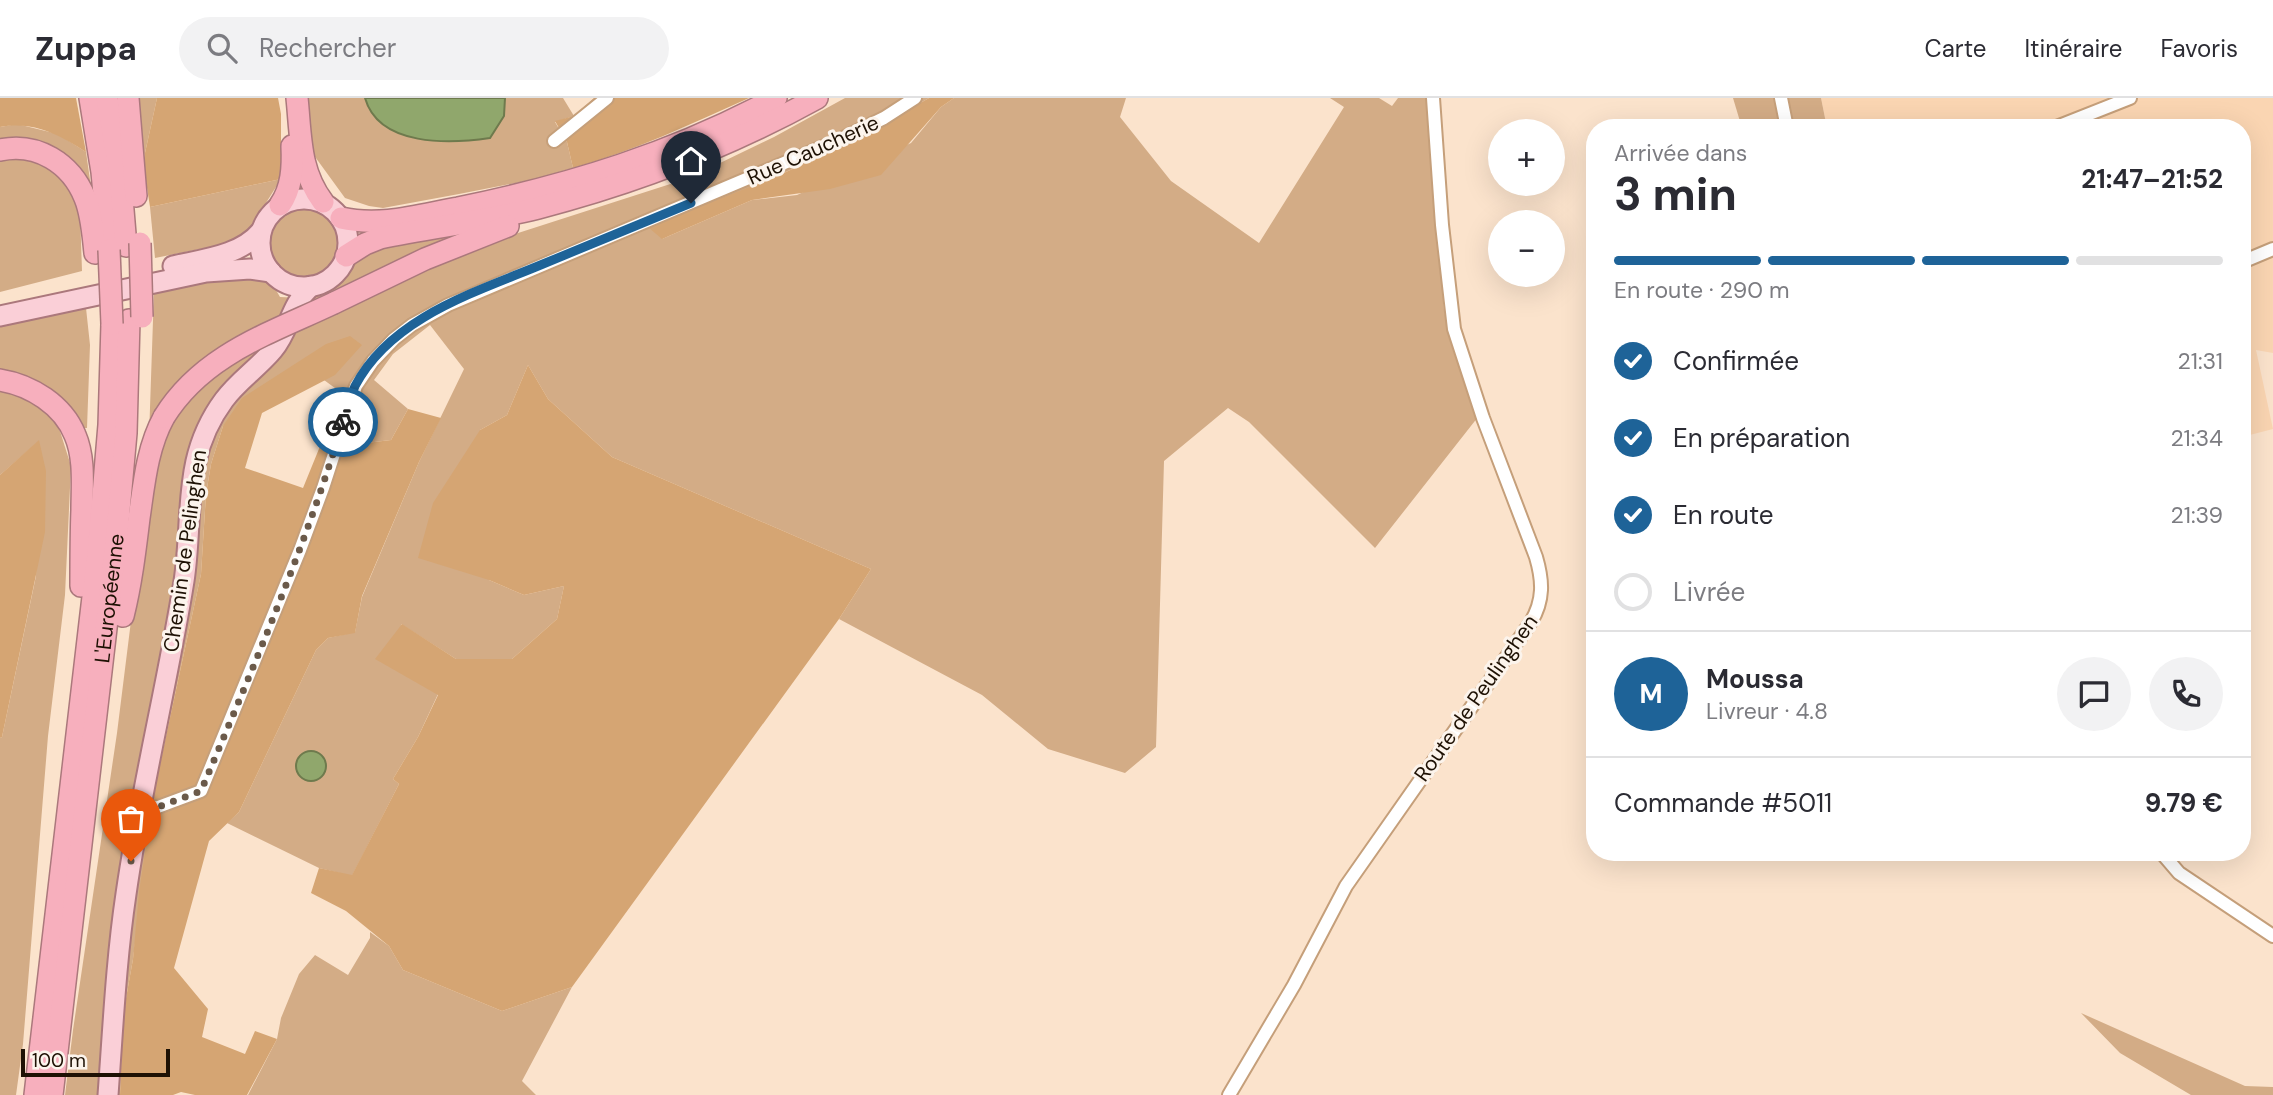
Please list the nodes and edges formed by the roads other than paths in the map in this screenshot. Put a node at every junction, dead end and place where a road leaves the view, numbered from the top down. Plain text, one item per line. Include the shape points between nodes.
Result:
1 (90, 98) edge
2 (107, 98) edge
3 (128, 98) edge
4 (288, 98) edge
5 (297, 98) edge
6 (607, 98) edge
7 (776, 98) edge
8 (817, 98) edge
9 (915, 98) edge
10 (1433, 98) edge
11 (1781, 98) edge
12 (2130, 98) edge
13 (1785, 119) edge
14 (2077, 119) edge
15 (554, 141) dead end
16 (0, 150) edge
17 (571, 199) junction
18 (323, 202) junction
19 (280, 205) junction
20 (341, 218) junction
21 (261, 231) junction
22 (118, 248) junction
23 (2273, 249) edge
24 (346, 256) junction
25 (2251, 258) edge
26 (275, 276) junction
27 (312, 286) junction
28 (0, 303) edge
29 (0, 316) edge
30 (288, 321) junction
31 (120, 322) junction
32 (0, 380) edge
33 (81, 586) junction
34 (123, 616) junction
35 (140, 808) junction
36 (2168, 861) edge
37 (2273, 936) edge
38 (59, 1033) junction
39 (40, 1048) junction
40 (35, 1095) edge
41 (52, 1095) edge
42 (108, 1095) edge
43 (1229, 1095) edge

1 - 22 highway, L'Européenne
2 - 22 highway, L'Européenne via 120,174
3 - 22 highway
4 - 19 highway via 292,162 289,186
5 - 18 highway via 305,167
6 - 15 street
7 - 20 highway via 680,144 552,186 399,220
8 - 17 highway via 696,155
9 - 35 street, Rue Caucherie via 841,139 441,308 394,339 352,393 300,550 201,791 158,807
10 - 43 street, Route de Peulinghen via 1454,328 1536,557 1542,583 1540,600 1531,622 1346,886
11 - 13 street
12 - 14 street
16 - 22 highway via 36,150 65,169 79,185 90,215
17 - 24 highway via 380,238
17 - 34 highway, bridge via 464,242 334,303 214,363 185,387 154,441
18 - 19 main road via 299,198
18 - 20 main road
19 - 21 main road
20 - 24 main road via 348,237
21 - 26 main road via 261,253
21 - 28 main road via 232,251
22 - 31 highway, L'Européenne
22 - 31 highway
23 - 25 street
24 - 27 main road via 333,276
26 - 27 main road via 295,286
26 - 29 main road via 250,269 215,271
26 - 30 main road via 287,299
27 - 30 main road, Chemin de Pelinghen
30 - 35 main road, Chemin de Pelinghen via 274,349 216,411 196,454 182,592
31 - 33 highway via 93,457
31 - 34 highway via 141,409
31 - 38 highway, L'Européenne via 127,410 117,533
31 - 39 highway, L'Européenne via 99,545
32 - 33 highway via 43,397 75,435 82,480
33 - 39 highway via 51,840
34 - 38 highway via 81,919
35 - 42 main road, Chemin de Pelinghen via 119,946
36 - 37 street via 2185,878
38 - 41 highway, L'Européenne
39 - 40 highway, L'Européenne

